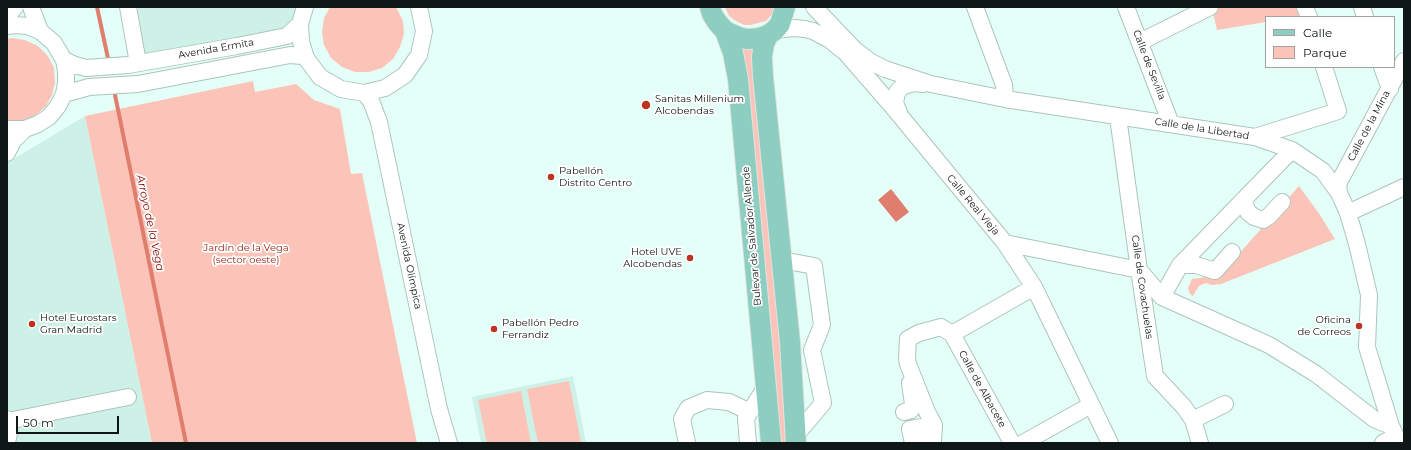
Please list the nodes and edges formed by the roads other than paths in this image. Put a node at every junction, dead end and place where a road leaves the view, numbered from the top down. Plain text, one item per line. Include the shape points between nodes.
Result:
1 (15, 7) edge
2 (31, 7) edge
3 (128, 7) edge
4 (305, 7) edge
5 (419, 7) edge
6 (710, 7) edge
7 (785, 7) edge
8 (814, 7) edge
9 (975, 7) edge
10 (1126, 7) edge
11 (1210, 7) edge
12 (7, 17) edge
13 (300, 24) junction
14 (7, 26) edge
15 (40, 31) junction
16 (726, 31) junction
17 (772, 32) junction
18 (1140, 42) junction
19 (306, 58) junction
20 (64, 60) junction
21 (1404, 61) edge
22 (133, 64) junction
23 (1324, 68) edge
24 (1382, 68) edge
25 (931, 84) junction
26 (385, 88) junction
27 (1390, 89) junction
28 (364, 93) junction
29 (64, 94) junction
30 (1005, 99) junction
31 (1118, 116) junction
32 (900, 118) junction
33 (379, 122) junction
34 (1171, 124) junction
35 (7, 129) edge
36 (25, 129) junction
37 (1255, 137) junction
38 (1292, 150) junction
39 (7, 153) edge
40 (1404, 187) edge
41 (1339, 188) junction
42 (1243, 200) junction
43 (1282, 202) dead end
44 (1348, 213) junction
45 (1005, 242) junction
46 (1232, 252) dead end
47 (782, 260) junction
48 (1180, 265) junction
49 (1139, 270) junction
50 (1034, 287) junction
51 (1162, 297) junction
52 (952, 334) junction
53 (790, 342) junction
54 (812, 350) junction
55 (908, 364) junction
56 (765, 388) junction
57 (128, 398) dead end
58 (1224, 404) dead end
59 (1091, 405) junction
60 (439, 409) junction
61 (750, 412) junction
62 (904, 412) dead end
63 (7, 420) edge
64 (1193, 420) junction
65 (934, 425) dead end
66 (1395, 438) edge
67 (796, 439) edge
68 (7, 442) edge
69 (441, 443) edge
70 (449, 443) edge
71 (687, 443) edge
72 (748, 443) edge
73 (771, 443) edge
74 (1012, 443) edge
75 (1023, 443) edge
76 (1110, 443) edge
77 (1200, 443) edge

1 - 12 street
2 - 15 street
3 - 22 street
4 - 13 street
5 - 26 street via 424,31 419,55 406,75
6 - 16 main road via 717,22
7 - 17 main road via 780,24
8 - 25 street, Calle de la Libertad via 855,50 871,62 884,69
9 - 30 street via 1004,86
10 - 18 street, Calle de Sevilla
11 - 18 street
13 - 19 street via 301,42
13 - 22 street, Avenida Ermita via 287,36
14 - 15 street via 28,26
15 - 20 street via 54,43
16 - 17 main road via 748,39 759,38
16 - 56 main road, Bulevar de Salvador Allende via 738,80
17 - 32 street, Calle Real Vieja via 805,29 830,40 853,60
17 - 47 main road via 764,44 762,58
18 - 34 street, Calle de Sevilla
19 - 28 street via 320,77 341,89
19 - 29 street, Avenida Ermita via 290,55 138,84 89,87
20 - 22 street, Avenida Ermita via 86,68
20 - 29 street
21 - 27 street, Calle de la Mina
23 - 37 street via 1338,111
24 - 27 street
25 - 30 street, Calle de la Libertad
25 - 32 street via 914,83 902,86 897,92 896,103
26 - 28 street
26 - 33 street, Avenida Olímpica
27 - 41 street, Calle de la Mina
28 - 33 street, Avenida Olímpica via 371,101
29 - 36 street via 49,117
30 - 31 street, Calle de la Libertad
31 - 34 street, Calle de la Libertad
31 - 49 street, Calle de Covachuelas
32 - 45 street, Calle Real Vieja
33 - 60 street, Avenida Olímpica
34 - 37 street, Calle de la Libertad
35 - 36 street
36 - 39 street
37 - 38 street, Calle de la Libertad
38 - 41 street, Calle de la Libertad via 1323,171
38 - 42 street
40 - 44 street
41 - 44 street, Calle de la Libertad
42 - 43 street via 1248,212 1263,220
42 - 48 street
44 - 66 street, Calle de la Libertad via 1369,295 1367,347
45 - 49 street
45 - 50 street, Calle Real Vieja
46 - 48 street via 1215,271 1196,265
47 - 53 main road
47 - 54 street via 814,266 822,325
48 - 51 street
49 - 51 street
49 - 64 street, Calle de Covachuelas via 1155,376
50 - 52 street
50 - 59 street, Calle Real Vieja
51 - 66 street via 1269,345 1316,374
52 - 55 street via 941,327 908,339
52 - 74 street, Calle de Albacete
53 - 54 street
53 - 67 main road
54 - 67 street via 823,403
55 - 62 street via 913,404 911,410
55 - 65 street
56 - 61 street
56 - 73 main road, Bulevar de Salvador Allende
57 - 63 street
58 - 64 street
59 - 75 street
59 - 76 street, Calle Real Vieja
60 - 69 street, Avenida Olímpica
60 - 70 street, Avenida Olímpica
61 - 71 street via 729,402 707,400 688,408 682,419
61 - 72 street via 746,418
63 - 68 street
64 - 77 street, Calle de Covachuelas

